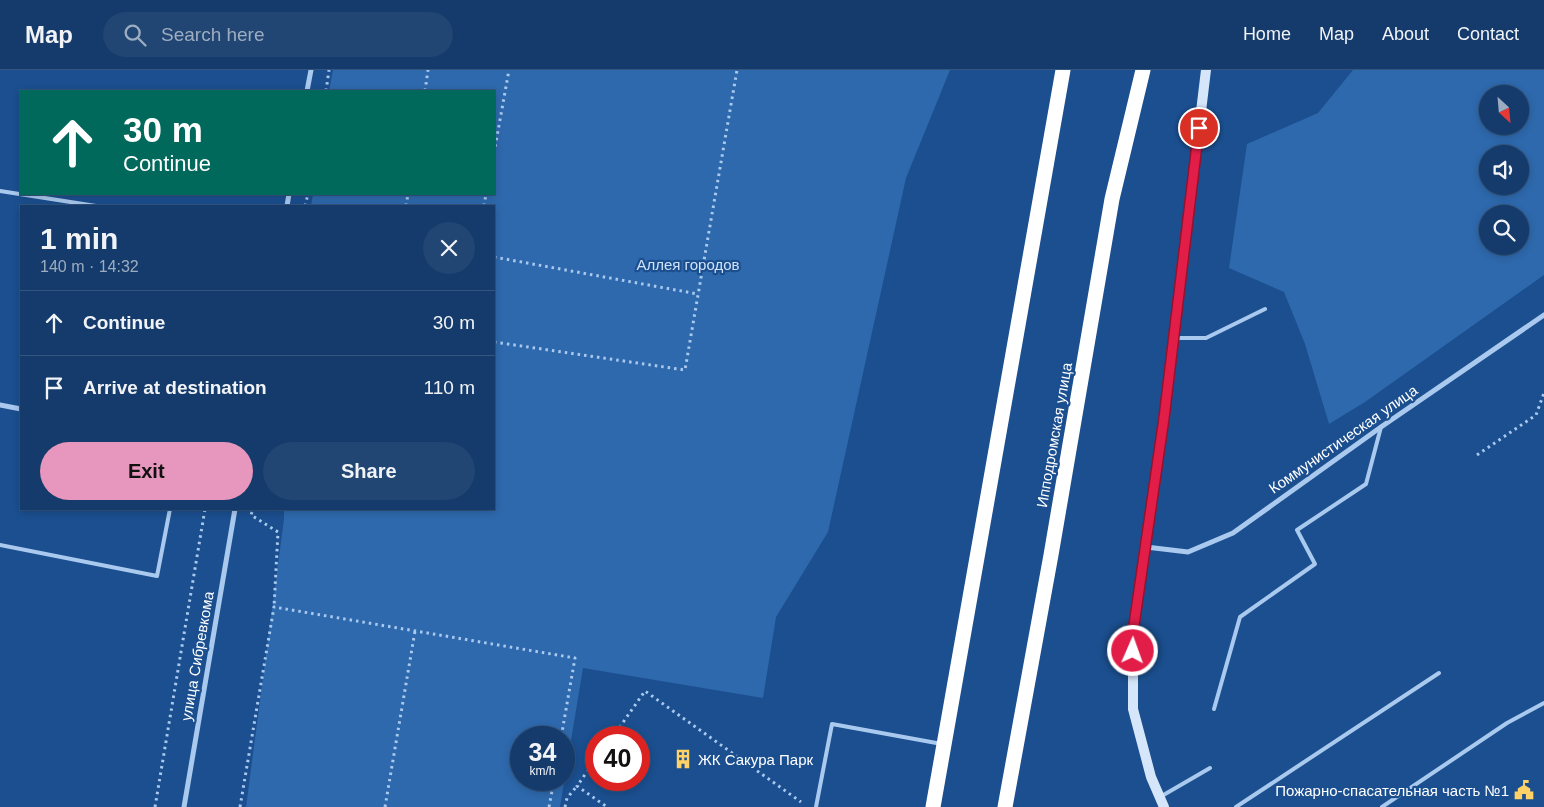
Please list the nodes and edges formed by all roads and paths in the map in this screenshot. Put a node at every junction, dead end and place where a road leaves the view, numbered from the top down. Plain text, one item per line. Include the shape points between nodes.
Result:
1 (311, 70) edge
2 (329, 70) edge
3 (428, 70) edge
4 (509, 70) edge
5 (737, 70) edge
6 (1063, 70) edge
7 (1144, 70) edge
8 (1206, 70) edge
9 (307, 90) edge
10 (326, 90) edge
11 (425, 90) edge
12 (495, 147) edge
13 (0, 190) edge
14 (20, 193) edge
15 (30, 195) edge
16 (90, 205) edge
17 (495, 257) edge
18 (698, 294) junction
19 (1265, 309) dead end
20 (1544, 315) edge
21 (1173, 338) junction
22 (495, 342) edge
23 (1544, 393) edge
24 (0, 406) edge
25 (20, 409) edge
26 (1381, 427) junction
27 (1477, 456) dead end
28 (170, 510) edge
29 (205, 510) edge
30 (235, 510) edge
31 (252, 510) edge
32 (0, 545) edge
33 (1146, 547) junction
34 (274, 607) junction
35 (415, 631) junction
36 (1439, 673) dead end
37 (1544, 704) edge
38 (1214, 709) dead end
39 (563, 726) edge
40 (620, 726) edge
41 (944, 744) junction
42 (1210, 768) dead end
43 (585, 775) edge
44 (577, 786) junction
45 (552, 791) edge
46 (1160, 797) junction
47 (155, 807) edge
48 (184, 807) edge
49 (240, 807) edge
50 (385, 807) edge
51 (549, 807) edge
52 (565, 807) edge
53 (608, 807) edge
54 (808, 807) edge
55 (816, 807) edge
56 (933, 807) edge
57 (1005, 807) edge
58 (1164, 807) edge
59 (1236, 807) edge
60 (1382, 807) edge

1 - 9 street
2 - 10 path
3 - 11 path
4 - 12 path
5 - 18 path
6 - 41 highway
7 - 57 highway, Ипподромская улица via 1112,200
8 - 21 street
13 - 14 lane
15 - 16 lane
17 - 18 path
18 - 22 path via 685,370
19 - 21 lane via 1206,338
20 - 26 street, Коммунистическая улица
21 - 33 street
23 - 27 path via 1536,415
24 - 25 street
26 - 33 street, Коммунистическая улица via 1233,533 1188,552
26 - 38 lane via 1366,484 1297,530 1316,564 1240,617
28 - 32 lane via 157,576
29 - 47 path
30 - 48 street, улица Сибревкома
31 - 34 path via 251,515 278,532
33 - 46 street via 1133,632 1133,709 1151,777
34 - 35 path
34 - 49 path
35 - 39 path via 575,658
35 - 50 path
36 - 59 lane
37 - 60 lane via 1507,723
40 - 54 path via 645,691
41 - 55 lane via 832,724
41 - 56 highway
42 - 46 lane
43 - 44 path
44 - 52 path via 567,798
44 - 53 path
45 - 51 path
46 - 58 street

